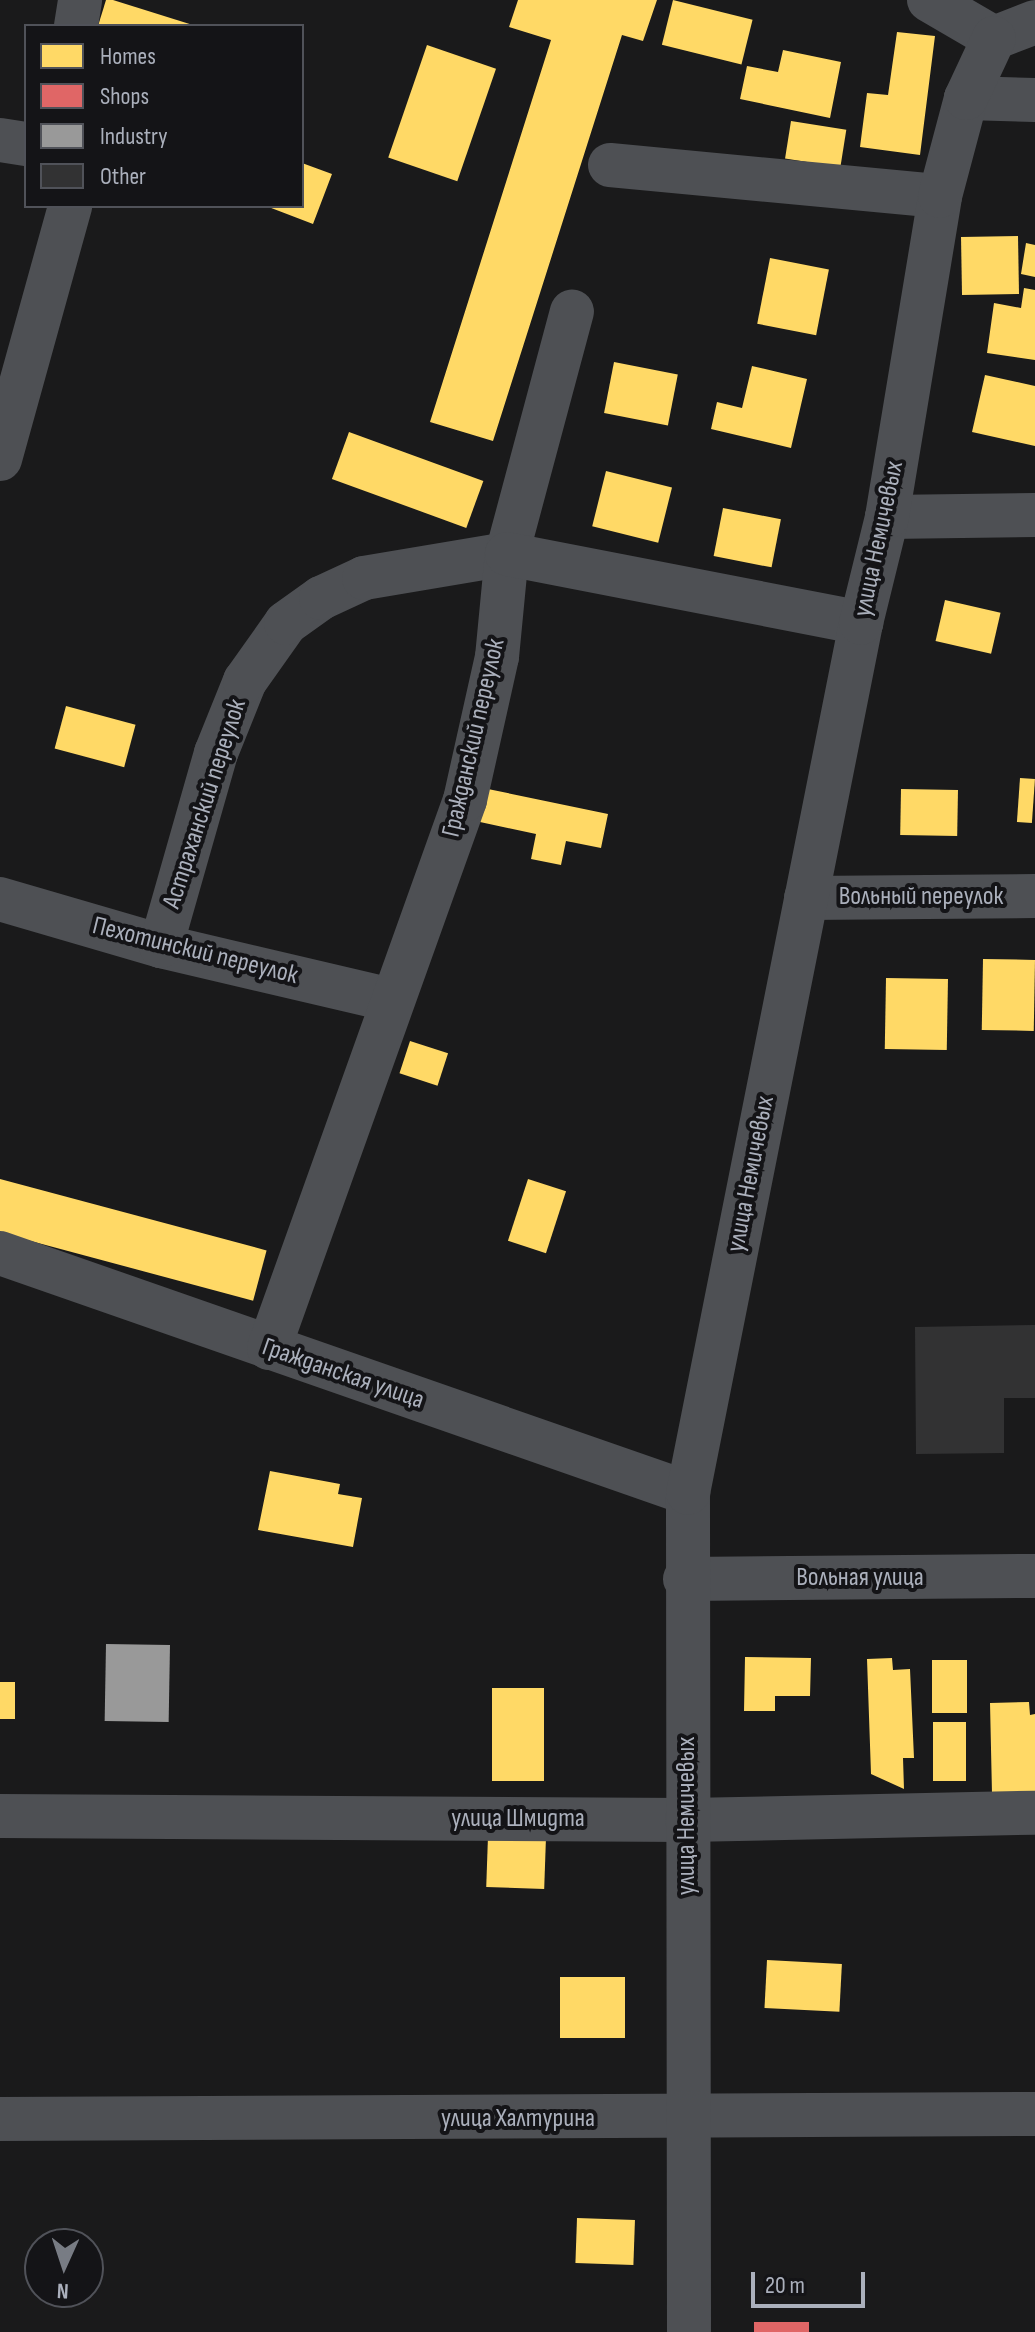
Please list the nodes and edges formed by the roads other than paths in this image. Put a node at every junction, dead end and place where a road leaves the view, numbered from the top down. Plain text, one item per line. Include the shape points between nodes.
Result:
1 (80, 0) edge
2 (929, 0) edge
3 (1035, 22) edge
4 (76, 24) edge
5 (994, 38) junction
6 (966, 98) junction
7 (1035, 100) edge
8 (0, 140) edge
9 (24, 144) edge
10 (610, 165) dead end
11 (940, 196) junction
12 (69, 208) edge
13 (572, 312) dead end
14 (0, 459) edge
15 (1035, 515) edge
16 (887, 517) junction
17 (507, 554) junction
18 (861, 623) junction
19 (1035, 896) edge
20 (806, 898) junction
21 (0, 899) edge
22 (161, 946) junction
23 (391, 1000) junction
24 (0, 1253) edge
25 (269, 1348) junction
26 (688, 1493) junction
27 (1035, 1576) edge
28 (685, 1579) junction
29 (1035, 1813) edge
30 (0, 1816) edge
31 (687, 1820) junction
32 (1035, 2114) edge
33 (0, 2119) edge
34 (690, 2119) junction
35 (689, 2332) edge

1 - 4 street
2 - 5 street
3 - 5 street
5 - 6 street, улица Немичевых
6 - 7 street
6 - 11 street, улица Немичевых
8 - 9 street
10 - 11 street
11 - 16 street, улица Немичевых
12 - 14 street
13 - 17 street, Гражданский переулок
15 - 16 street
16 - 18 street, улица Немичевых
17 - 18 street
17 - 22 street, Астраханский переулок via 364,578 321,598 286,623 245,681 216,753
17 - 23 street, Гражданский переулок via 497,657 465,800
18 - 20 street, улица Немичевых
19 - 20 street, Вольный переулок
20 - 26 street, улица Немичевых
21 - 22 street, Пехотинский переулок
22 - 23 street, Пехотинский переулок
23 - 25 street, Гражданский переулок
24 - 25 street, Гражданская улица
25 - 26 street, Гражданская улица
26 - 28 street, улица Немичевых
27 - 28 street, Вольная улица
28 - 31 street, улица Немичевых
29 - 31 street, улица Шмидта
30 - 31 street, улица Шмидта
31 - 34 street, улица Немичевых
32 - 34 street, улица Халтурина
33 - 34 street, улица Халтурина
34 - 35 street, улица Немичевых

